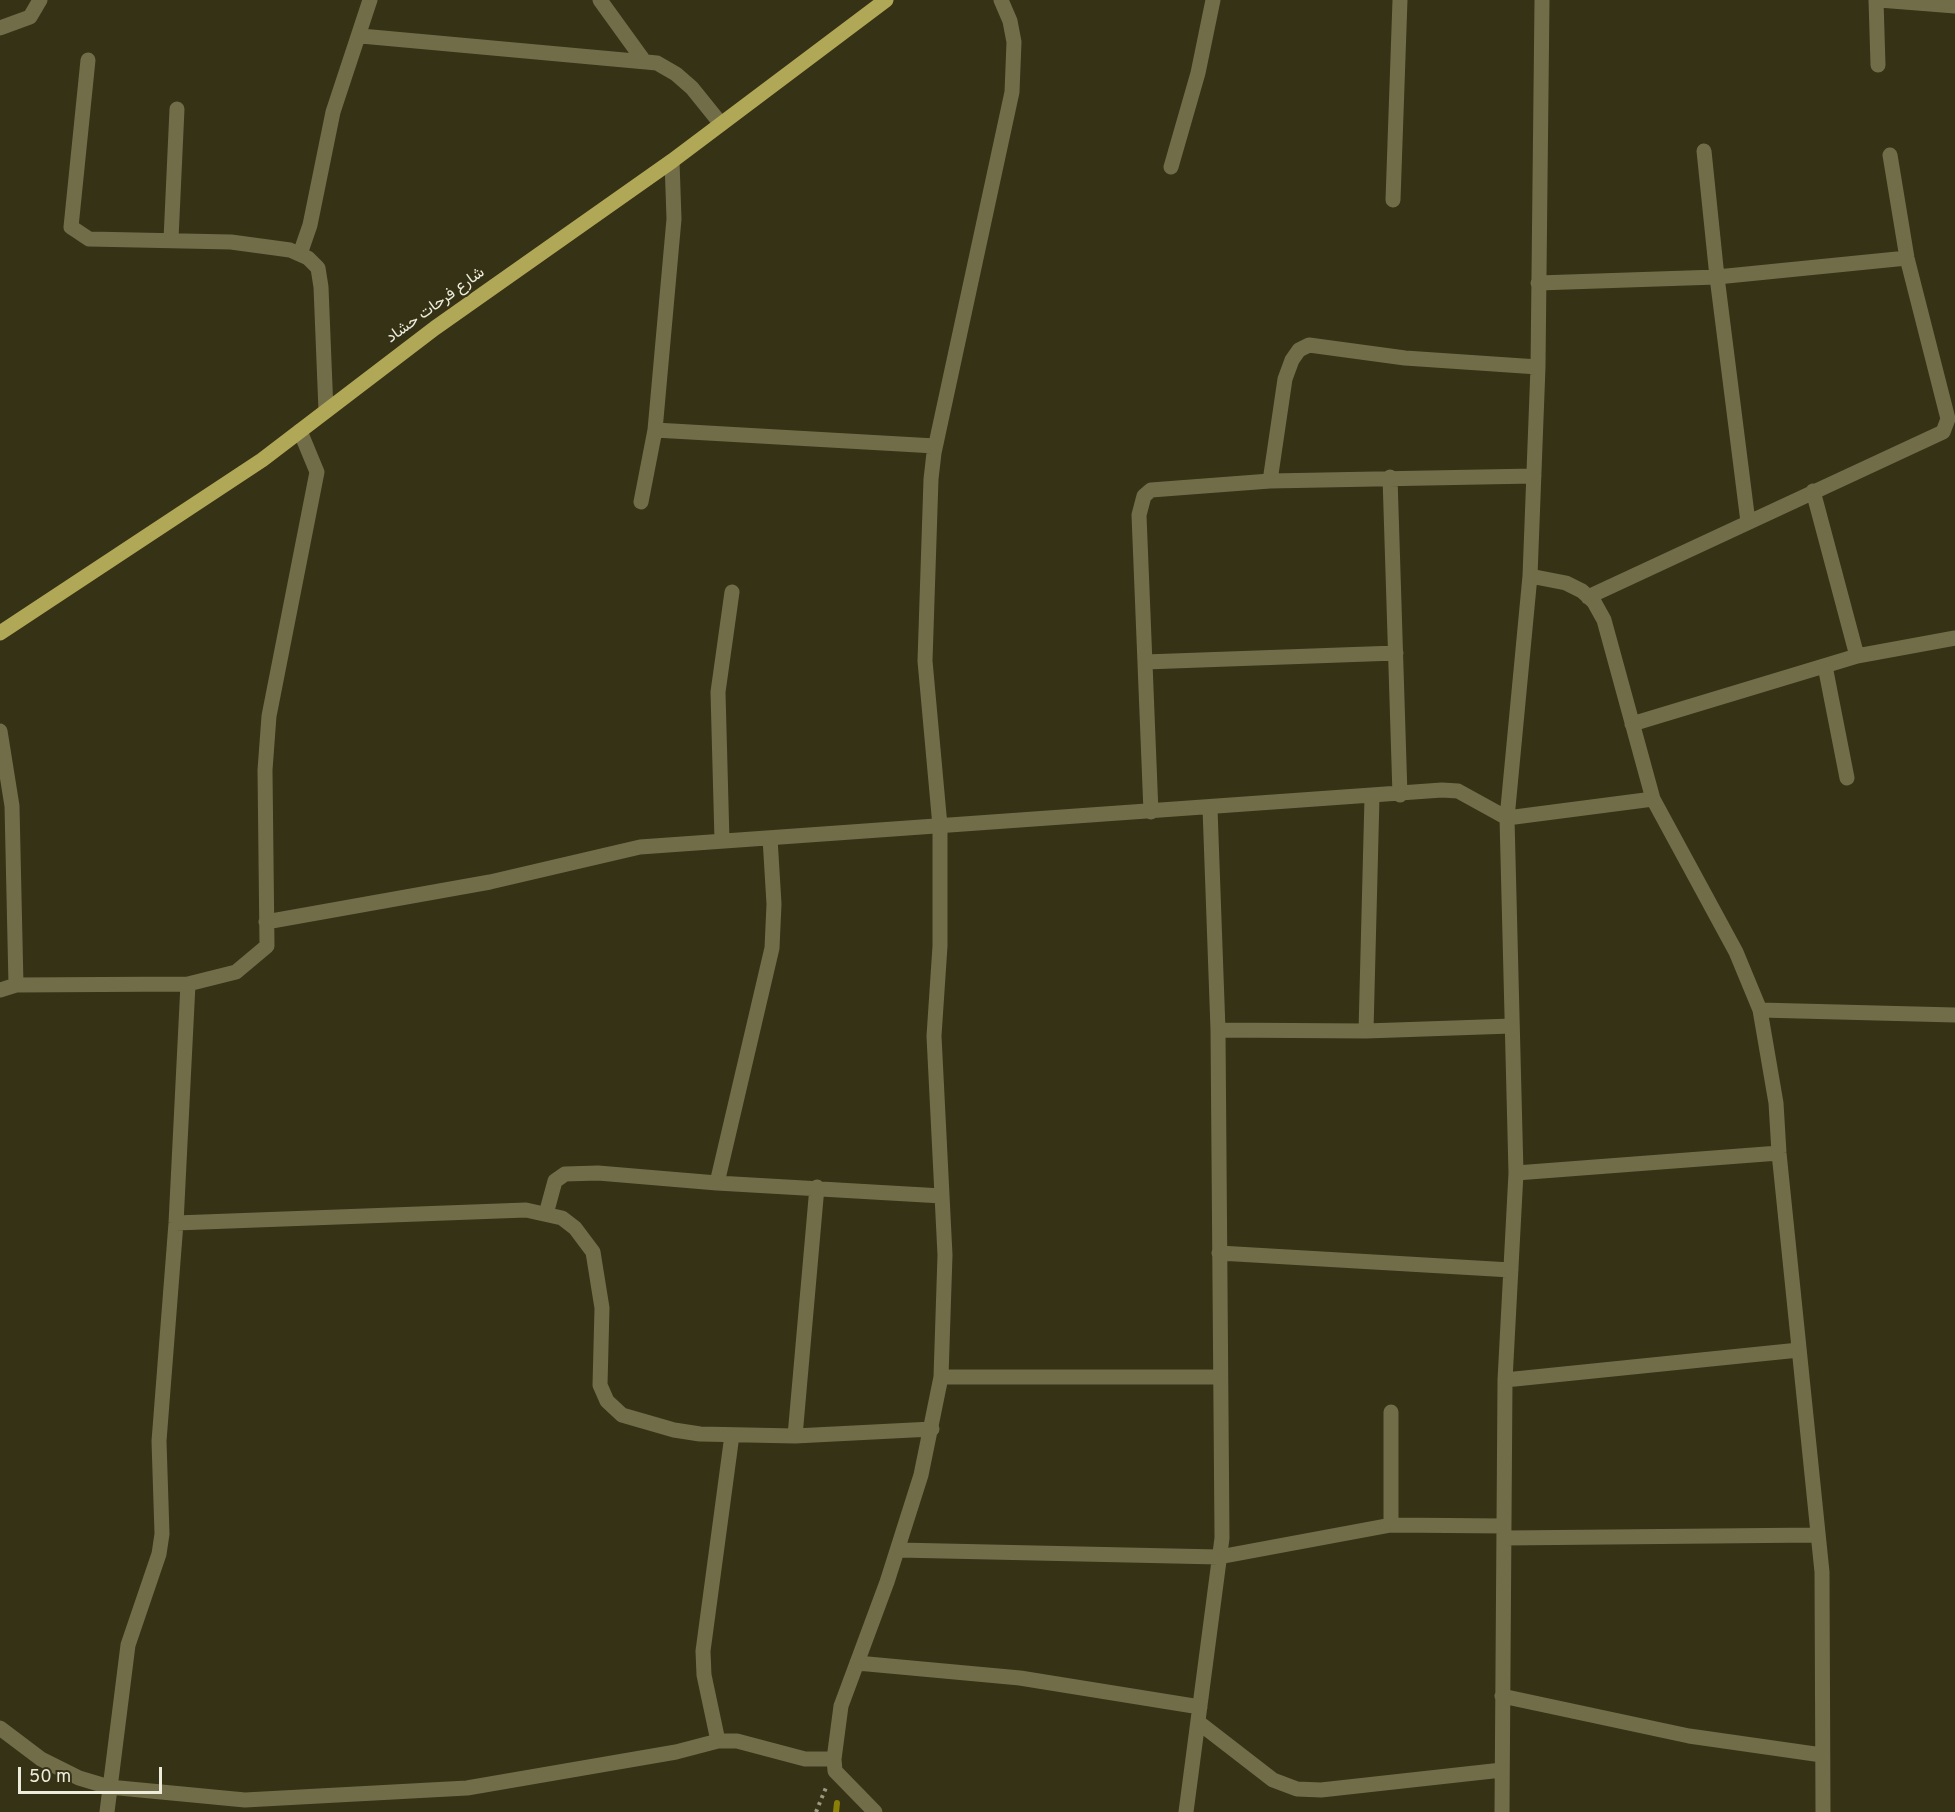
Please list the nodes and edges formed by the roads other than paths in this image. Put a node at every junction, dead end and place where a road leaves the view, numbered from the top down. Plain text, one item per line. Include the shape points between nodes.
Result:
1 (40, 0) edge
2 (370, 0) edge
3 (600, 0) edge
4 (886, 0) edge
5 (1001, 0) edge
6 (1213, 0) edge
7 (1400, 0) edge
8 (1542, 0) edge
9 (1877, 0) edge
10 (1955, 6) edge
11 (0, 28) edge
12 (361, 36) junction
13 (88, 60) dead end
14 (644, 61) junction
15 (1878, 65) dead end
16 (177, 109) dead end
17 (721, 124) junction
18 (1704, 151) dead end
19 (1890, 155) dead end
20 (672, 161) junction
21 (1171, 167) dead end
22 (1393, 200) dead end
23 (171, 239) junction
24 (300, 254) junction
25 (1907, 258) junction
26 (1717, 277) junction
27 (1538, 283) junction
28 (1538, 367) junction
29 (326, 411) junction
30 (655, 430) junction
31 (300, 431) junction
32 (936, 446) junction
33 (1534, 476) junction
34 (1389, 477) junction
35 (1270, 481) junction
36 (1813, 492) junction
37 (641, 502) dead end
38 (1748, 522) junction
39 (1530, 576) junction
40 (732, 592) dead end
41 (1588, 597) junction
42 (0, 633) edge
43 (1955, 638) edge
44 (1395, 653) junction
45 (1857, 656) junction
46 (1145, 662) junction
47 (1825, 666) junction
48 (1632, 724) junction
49 (0, 730) edge
50 (1847, 778) dead end
51 (1400, 795) junction
52 (1371, 797) junction
53 (1653, 799) junction
54 (1210, 808) junction
55 (1151, 812) junction
56 (1507, 818) junction
57 (940, 826) junction
58 (770, 838) junction
59 (722, 842) junction
60 (266, 922) junction
61 (188, 984) junction
62 (16, 985) junction
63 (0, 990) edge
64 (1760, 1010) junction
65 (1955, 1014) edge
66 (1512, 1026) junction
67 (1218, 1030) junction
68 (1365, 1031) junction
69 (1779, 1153) junction
70 (1516, 1173) junction
71 (717, 1183) junction
72 (817, 1187) junction
73 (942, 1196) junction
74 (546, 1214) junction
75 (176, 1223) junction
76 (1219, 1253) junction
77 (1511, 1270) junction
78 (1799, 1350) junction
79 (941, 1377) junction
80 (1220, 1377) junction
81 (1505, 1380) junction
82 (1391, 1412) dead end
83 (932, 1429) junction
84 (732, 1435) junction
85 (795, 1436) junction
86 (1391, 1525) junction
87 (1504, 1532) junction
88 (1818, 1535) junction
89 (898, 1550) junction
90 (1219, 1557) junction
91 (857, 1663) junction
92 (1502, 1696) junction
93 (1200, 1707) junction
94 (1198, 1722) junction
95 (0, 1728) edge
96 (718, 1741) junction
97 (1822, 1755) junction
98 (835, 1765) junction
99 (1502, 1770) junction
100 (110, 1787) junction
101 (107, 1812) edge
102 (875, 1812) edge
103 (1186, 1812) edge
104 (1502, 1812) edge
105 (1823, 1812) edge

1 - 11 street via 30,17
2 - 12 street
3 - 14 street
4 - 17 main road, شارع فرحات حشاد
5 - 32 street via 1014,42 1012,92
6 - 21 street via 1198,73
7 - 22 street
8 - 27 street
9 - 10 street
9 - 15 street
12 - 14 street
12 - 24 street via 333,112 310,225
13 - 23 street via 71,227 89,238
14 - 17 street via 657,63 676,74
16 - 23 street
17 - 20 main road, شارع فرحات حشاد
18 - 26 street
19 - 25 street
20 - 29 main road, شارع فرحات حشاد via 435,328
20 - 30 street via 674,219
23 - 24 street
24 - 29 street via 318,268
25 - 26 street
25 - 36 street via 1947,411 1947,425 1937,435
26 - 27 street
26 - 38 street
27 - 28 street
28 - 33 street
28 - 35 street via 1405,358 1309,345 1299,350 1285,379
29 - 31 main road, شارع فرحات حشاد
30 - 32 street
30 - 37 street
31 - 42 main road, شارع فرحات حشاد
31 - 60 street via 317,472 269,716 265,770
32 - 57 street via 931,479 925,661
33 - 34 street
33 - 39 street
34 - 35 street
34 - 44 street
35 - 46 street via 1151,490 1144,496 1139,516
36 - 38 street
36 - 45 street
38 - 41 street
39 - 41 street via 1566,584
39 - 56 street
40 - 59 street via 718,692
41 - 48 street via 1604,620
43 - 45 street
44 - 46 street
44 - 51 street
45 - 47 street
46 - 55 street
47 - 48 street
47 - 50 street
48 - 53 street
49 - 62 street via 12,806
51 - 52 street
51 - 56 street via 1458,791
52 - 54 street
52 - 68 street
53 - 56 street
53 - 64 street via 1736,952
54 - 55 street
54 - 67 street
55 - 57 street
56 - 66 street
57 - 58 street
57 - 73 street via 940,946 934,1036
58 - 59 street
58 - 71 street via 774,904 771,948
59 - 60 street via 640,847 490,882
60 - 61 street via 267,946 236,972
61 - 62 street
61 - 75 street
62 - 63 street
64 - 65 street
64 - 69 street via 1776,1103
66 - 68 street
66 - 70 street
67 - 68 street
67 - 76 street
69 - 70 street
69 - 78 street
70 - 77 street
71 - 72 street
71 - 74 street via 565,1174 555,1181
72 - 73 street
72 - 85 street
73 - 79 street via 945,1255
74 - 75 street via 526,1210
74 - 84 street via 562,1218 576,1228 593,1252 602,1308 600,1385 607,1401 622,1415 647,1423 700,1434
75 - 100 street via 159,1441 162,1534 128,1645
76 - 77 street
76 - 80 street
77 - 81 street
78 - 81 street
78 - 88 street
79 - 80 street
79 - 83 street
80 - 90 street
81 - 87 street
82 - 86 street
83 - 85 street
83 - 89 street
84 - 85 street
84 - 96 street via 704,1651 704,1675
86 - 87 street
86 - 90 street
87 - 88 street
87 - 92 street
88 - 97 street via 1824,1629
89 - 90 street
89 - 91 street
90 - 93 street
91 - 93 street via 1020,1678
91 - 98 street via 841,1706
92 - 97 street via 1689,1736
92 - 99 street
93 - 94 street
94 - 99 street via 1273,1780 1297,1789 1321,1790
94 - 103 street
95 - 100 street via 41,1759 79,1778
96 - 98 street via 737,1741
96 - 100 street via 676,1752 442,1791 245,1800
97 - 105 street
98 - 102 street
99 - 104 street
100 - 101 street

